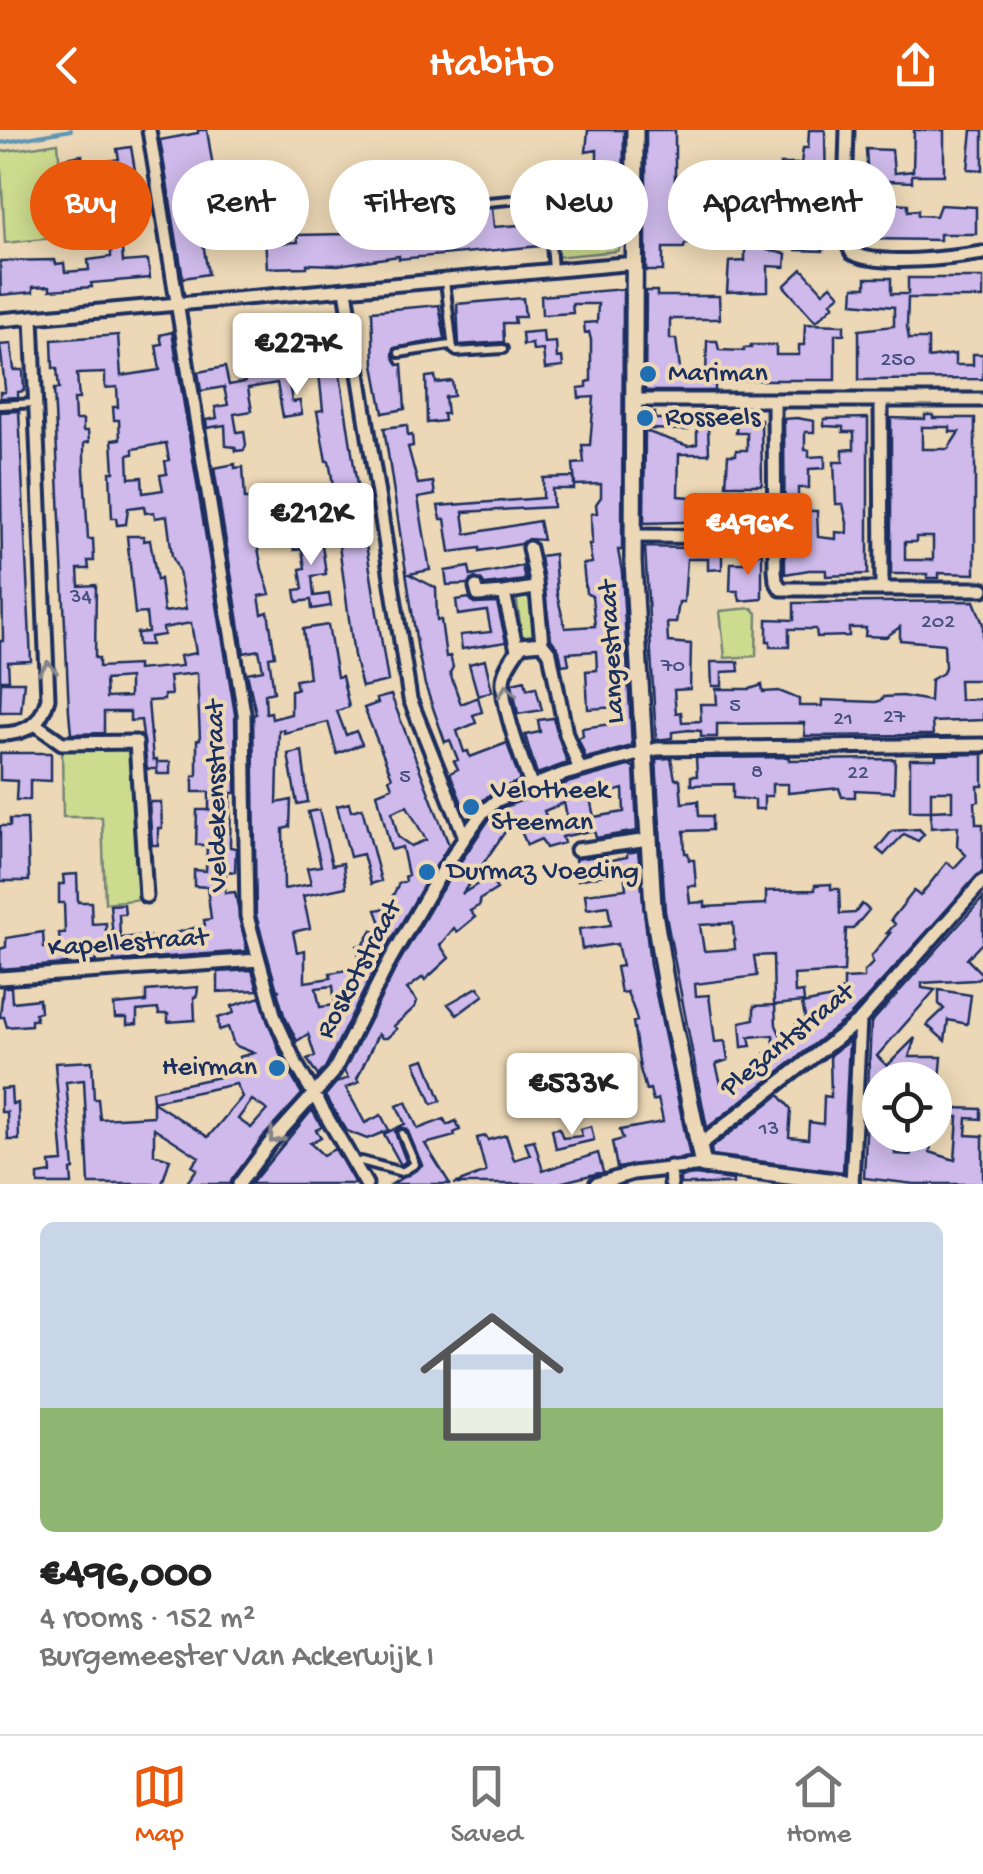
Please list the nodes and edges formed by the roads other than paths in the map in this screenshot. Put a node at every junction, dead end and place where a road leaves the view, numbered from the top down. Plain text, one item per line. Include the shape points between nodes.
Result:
1 (148, 130) edge
2 (635, 130) edge
3 (847, 130) edge
4 (490, 202) edge
5 (983, 253) edge
6 (635, 263) junction
7 (553, 270) junction
8 (445, 281) junction
9 (346, 290) junction
10 (177, 304) junction
11 (32, 317) junction
12 (0, 320) edge
13 (450, 345) junction
14 (503, 349) dead end
15 (399, 353) dead end
16 (634, 400) junction
17 (881, 400) junction
18 (983, 400) edge
19 (774, 401) junction
20 (36, 402) junction
21 (0, 404) edge
22 (633, 536) junction
23 (776, 536) junction
24 (528, 548) dead end
25 (476, 588) dead end
26 (534, 588) junction
27 (882, 589) junction
28 (983, 589) edge
29 (504, 592) junction
30 (542, 643) junction
31 (517, 650) junction
32 (34, 724) junction
33 (0, 734) edge
34 (983, 745) edge
35 (644, 752) junction
36 (580, 770) junction
37 (531, 784) junction
38 (465, 836) junction
39 (649, 840) junction
40 (577, 850) dead end
41 (983, 881) edge
42 (146, 896) dead end
43 (258, 960) junction
44 (0, 978) edge
45 (860, 1020) junction
46 (315, 1094) junction
47 (402, 1134) dead end
48 (700, 1145) junction
49 (355, 1165) junction
50 (703, 1166) junction
51 (670, 1167) junction
52 (801, 1181) edge
53 (239, 1184) edge
54 (366, 1184) edge
55 (596, 1184) edge
56 (671, 1184) edge
57 (852, 1184) edge

1 - 10 street, Veldekensstraat
2 - 6 street, Langestraat
3 - 5 street via 844,236 852,253 920,260
4 - 7 lane via 542,197 548,203
6 - 7 street
6 - 16 street, Langestraat
7 - 8 street
8 - 9 street
8 - 13 lane
9 - 10 street
9 - 38 street via 400,655 410,699
10 - 11 street
10 - 43 street, Veldekensstraat via 244,714 244,895
11 - 12 street
11 - 20 street
13 - 14 lane via 457,352
13 - 15 lane
16 - 19 street
16 - 22 street, Langestraat
17 - 18 street
17 - 19 street
17 - 27 street
19 - 23 street
20 - 21 lane
32 -> 20 street via 44,710 48,682
22 - 23 street
22 - 35 street, Langestraat
23 - 27 street via 781,589
24 - 26 street
25 - 29 street via 478,595
26 - 29 street
26 - 30 street
27 - 28 street
29 - 31 street
30 - 31 street
30 - 36 street
37 -> 31 street via 502,683
32 - 33 street
32 - 42 street via 62,743 136,742
34 - 35 street, Roskotstraat
35 - 36 street, Roskotstraat
35 - 39 street, Langestraat
36 - 37 street, Roskotstraat
37 - 38 street, Roskotstraat via 497,800
38 - 46 street, Roskotstraat via 390,960 333,1073
39 - 40 street
39 - 48 street, Langestraat via 667,992
41 - 45 street, Plezantstraat
43 - 44 street, Kapellestraat
43 - 46 street, Veldekensstraat via 275,1018
45 - 48 street, Plezantstraat
45 - 57 street
46 - 49 street, Veldekensstraat
46 -> 53 street, Roskotstraat
47 - 49 lane via 416,1164 402,1172
48 - 50 street, Langestraat
49 - 54 street, Veldekensstraat
50 - 51 street
50 - 52 street
51 - 55 street
51 - 56 street
52 - 57 street

